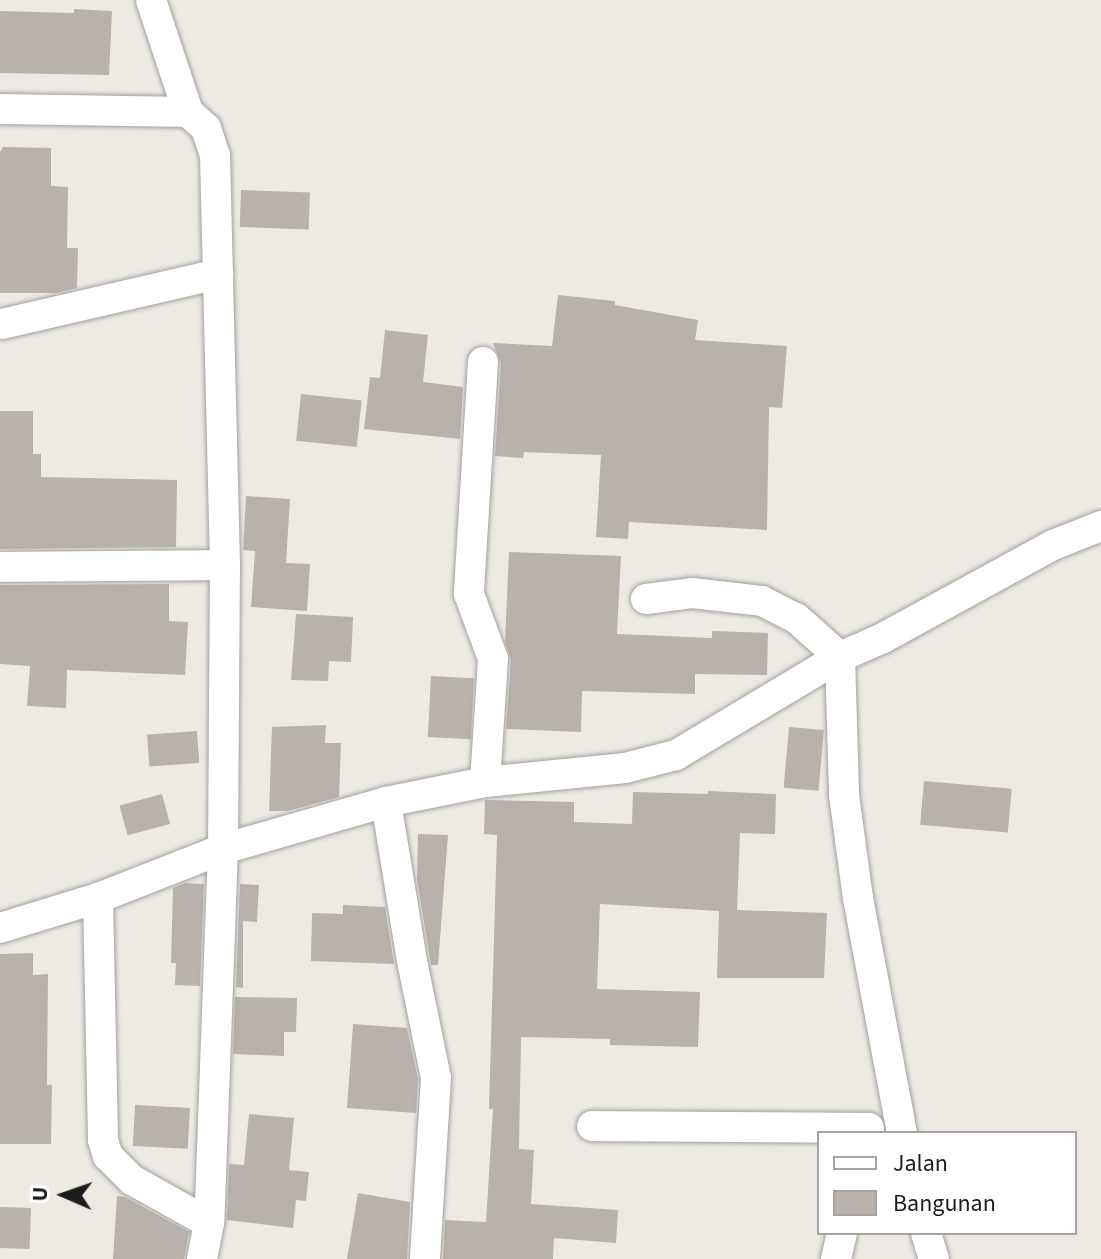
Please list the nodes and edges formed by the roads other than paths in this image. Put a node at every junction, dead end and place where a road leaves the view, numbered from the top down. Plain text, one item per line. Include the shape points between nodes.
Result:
1 (151, 0) edge
2 (0, 109) edge
3 (188, 112) junction
4 (218, 274) junction
5 (2, 324) dead end
6 (483, 362) dead end
7 (1101, 526) edge
8 (225, 565) junction
9 (0, 567) edge
10 (646, 599) dead end
11 (840, 657) junction
12 (485, 782) junction
13 (386, 802) junction
14 (223, 849) junction
15 (98, 898) junction
16 (0, 928) edge
17 (886, 1061) junction
18 (592, 1126) dead end
19 (868, 1131) edge
20 (902, 1131) edge
21 (209, 1223) junction
22 (842, 1235) edge
23 (927, 1235) edge
24 (202, 1259) edge
25 (425, 1259) edge
26 (836, 1259) edge
27 (934, 1259) edge

1 - 3 street
2 - 3 street
3 - 4 street via 206,128 215,155
4 - 5 street
4 - 8 street
6 - 12 street via 469,594 493,659
7 - 11 street via 1053,545
8 - 9 street
8 - 14 street
10 - 11 street via 692,593 762,601 796,618
11 - 12 street via 665,759
11 - 17 street via 844,795
12 - 13 street
13 - 14 street
13 - 25 street via 436,1078
14 - 15 street
14 - 21 street
15 - 16 street
15 - 21 street via 103,1140 108,1156 132,1180
17 - 19 street
17 - 20 street
18 - 19 street
21 - 24 street
22 - 26 street
23 - 27 street

